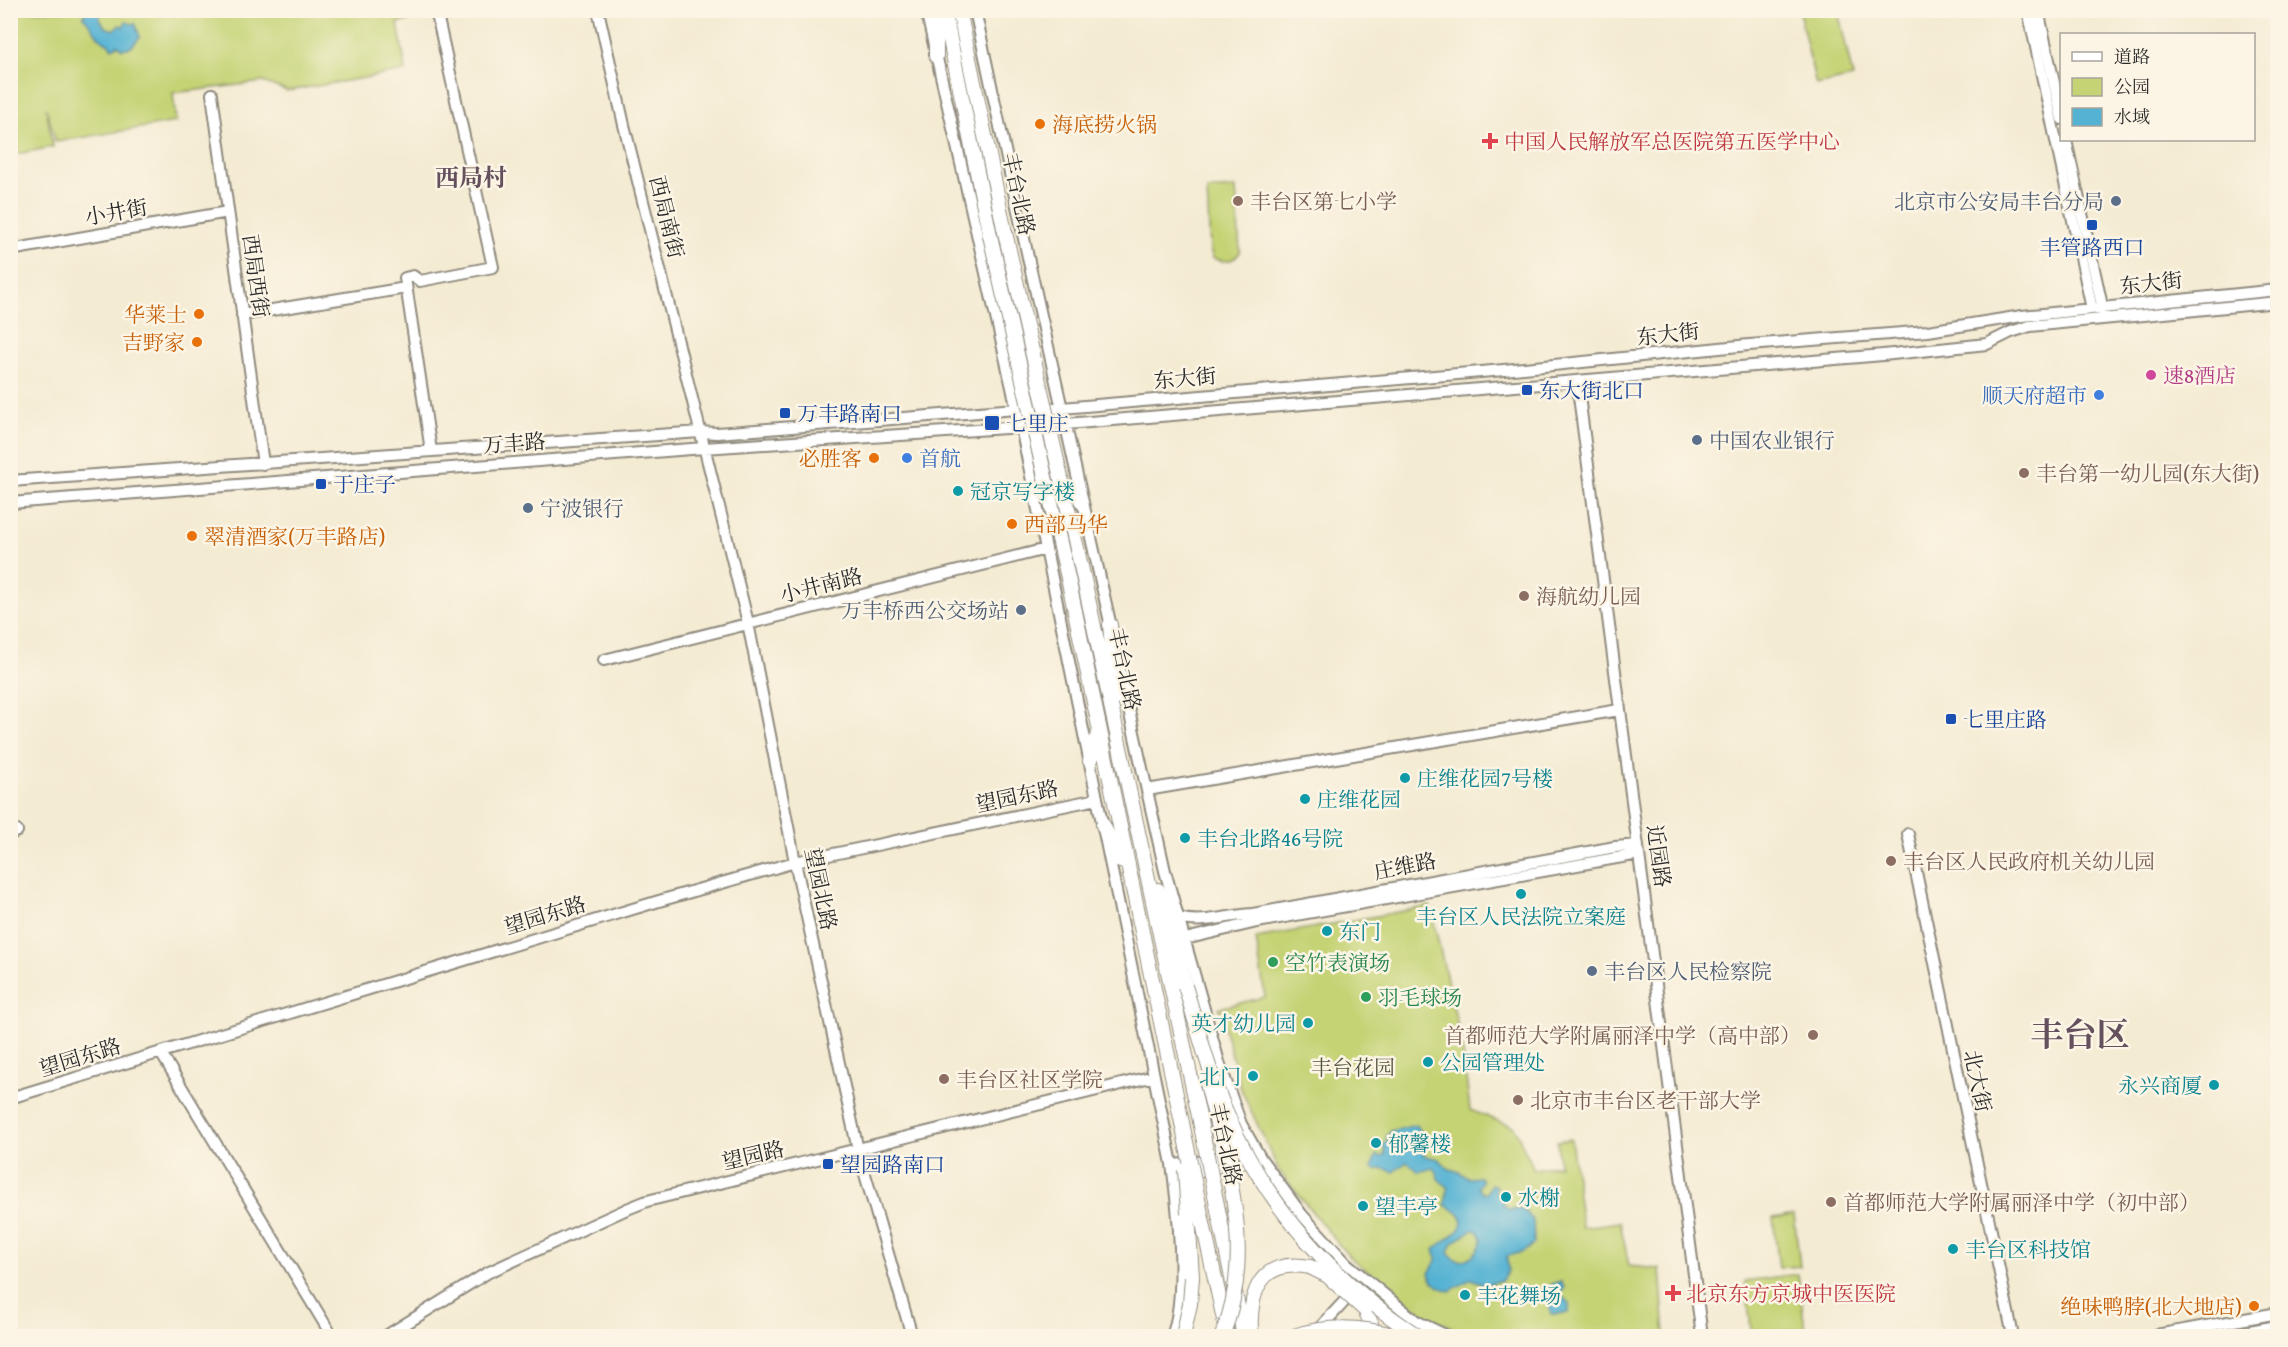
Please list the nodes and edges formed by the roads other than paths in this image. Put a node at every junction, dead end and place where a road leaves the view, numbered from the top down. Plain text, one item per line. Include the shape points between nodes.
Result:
1 (436, 10) edge
2 (598, 10) edge
3 (926, 10) edge
4 (936, 10) edge
5 (944, 10) edge
6 (961, 10) edge
7 (975, 10) edge
8 (2028, 10) edge
9 (2038, 10) edge
10 (936, 56) junction
11 (212, 94) dead end
12 (2060, 114) edge
13 (2060, 134) edge
14 (2066, 141) edge
15 (2057, 150) junction
16 (228, 212) junction
17 (10, 250) edge
18 (405, 288) junction
19 (2277, 291) edge
20 (2277, 302) edge
21 (2100, 312) junction
22 (242, 315) junction
23 (1983, 322) junction
24 (1991, 342) junction
25 (1577, 381) junction
26 (1062, 408) junction
27 (1016, 409) junction
28 (1066, 424) junction
29 (1021, 427) junction
30 (700, 432) junction
31 (704, 448) junction
32 (431, 451) junction
33 (263, 464) junction
34 (10, 483) edge
35 (1037, 501) junction
36 (10, 502) edge
37 (1085, 511) junction
38 (1046, 549) junction
39 (748, 623) junction
40 (1110, 625) junction
41 (604, 660) dead end
42 (1619, 710) junction
43 (1099, 732) junction
44 (1122, 754) junction
45 (1090, 761) junction
46 (1147, 790) junction
47 (1098, 799) junction
48 (1103, 825) junction
49 (1908, 834) dead end
50 (1638, 849) junction
51 (1144, 856) junction
52 (795, 862) junction
53 (1130, 881) junction
54 (1179, 918) junction
55 (1185, 939) junction
56 (1185, 986) junction
57 (161, 1053) junction
58 (1154, 1076) junction
59 (10, 1098) edge
60 (1241, 1124) junction
61 (858, 1150) junction
62 (1261, 1160) junction
63 (1172, 1164) junction
64 (1174, 1178) junction
65 (1195, 1214) junction
66 (1365, 1279) junction
67 (2277, 1312) edge
68 (2277, 1328) edge
69 (1177, 1335) edge
70 (332, 1336) edge
71 (386, 1336) edge
72 (912, 1336) edge
73 (1222, 1336) edge
74 (1228, 1336) edge
75 (1244, 1336) edge
76 (1251, 1336) edge
77 (1294, 1336) edge
78 (1311, 1336) edge
79 (1373, 1336) edge
80 (1396, 1336) edge
81 (1418, 1336) edge
82 (1447, 1336) edge
83 (1702, 1336) edge
84 (2013, 1336) edge
85 (2151, 1336) edge
86 (2232, 1336) edge

1 - 18 street via 493,267 420,281 412,276 405,278
2 - 30 street, 西局南街
3 - 10 street
4 - 10 highway
5 - 43 highway, 丰台北路, bridge
6 - 44 highway, 丰台北路, bridge via 1004,228
7 - 26 street, 丰台北路
8 - 15 street
9 - 12 street
10 - 27 street
11 - 16 street, 西局西街
13 - 15 street
14 - 21 street
15 - 21 street
16 - 17 street, 小井街
16 - 22 street, 西局西街
18 - 22 street
18 - 32 street
19 - 21 street, 东大街
20 - 21 street, 东大街
21 - 23 street, 东大街
21 - 24 street, 东大街 via 2030,326
22 - 33 street, 西局西街
23 - 24 street via 1993,330
23 - 26 street, 东大街 via 1521,369
24 - 25 street, 东大街
25 - 28 street, 东大街
25 - 42 street, 近园路
26 - 27 street, 东大街
26 - 28 street, 丰台北路
27 - 29 street
27 - 30 street, 万丰路
28 - 29 street, 东大街
28 - 37 street, 丰台北路
29 - 31 street, 万丰路
29 - 35 street
30 - 31 street, 西局南街
30 - 32 street, 万丰路
31 - 36 street, 万丰路
31 - 39 street, 望园北路
32 - 33 street, 万丰路
33 - 34 street, 万丰路
35 - 37 street via 1057,485 1075,494
35 - 38 street
37 - 40 street, 丰台北路
38 - 39 street, 小井南路
38 - 45 street
39 - 41 street, 小井南路
39 - 52 street, 望园北路
40 - 44 highway
40 - 46 street, 丰台北路
42 - 46 street
42 - 50 street, 近园路
43 - 45 highway
43 - 53 highway, 丰台北路
44 - 51 highway, 丰台北路
45 - 47 street
46 - 54 street, 丰台北路
47 - 48 street
47 - 52 street, 望园东路
48 - 53 highway
48 - 58 street
49 - 84 street, 北大街
50 - 54 street, 庄维路 via 1615,847 1253,914 1192,922
50 - 55 street, 庄维路
50 - 83 street, 近园路
51 - 56 highway via 1165,907
51 - 75 highway, 丰台北路, bridge
52 - 57 street, 望园东路
52 - 61 street, 望园北路
53 - 65 highway, 丰台北路, bridge via 1182,1123
54 - 55 street, 丰台北路
55 - 60 street, 丰台北路 via 1219,1062
56 - 73 highway, bridge via 1237,1218 1238,1280
56 - 81 highway, bridge via 1227,1115 1266,1189 1323,1259 1395,1322
57 - 59 street, 望园东路
57 - 70 street
58 - 61 street, 望园路
58 - 63 street
60 - 62 street, 丰台北路
60 - 63 street via 1236,1143 1226,1154
61 - 71 street, 望园路 via 668,1195 627,1209 487,1273
61 - 72 street, 望园北路
62 - 64 street
62 - 66 street, 丰台北路 via 1302,1215
63 - 64 street
64 - 69 street via 1180,1285
65 - 69 highway, bridge via 1190,1304
65 - 74 highway
66 - 78 street
66 - 82 street, 丰台北路 via 1416,1321
67 - 85 street
68 - 86 highway
76 - 79 highway, bridge via 1253,1293 1260,1281 1272,1271 1297,1265 1328,1276 1365,1310
77 - 80 highway, bridge via 1361,1329

